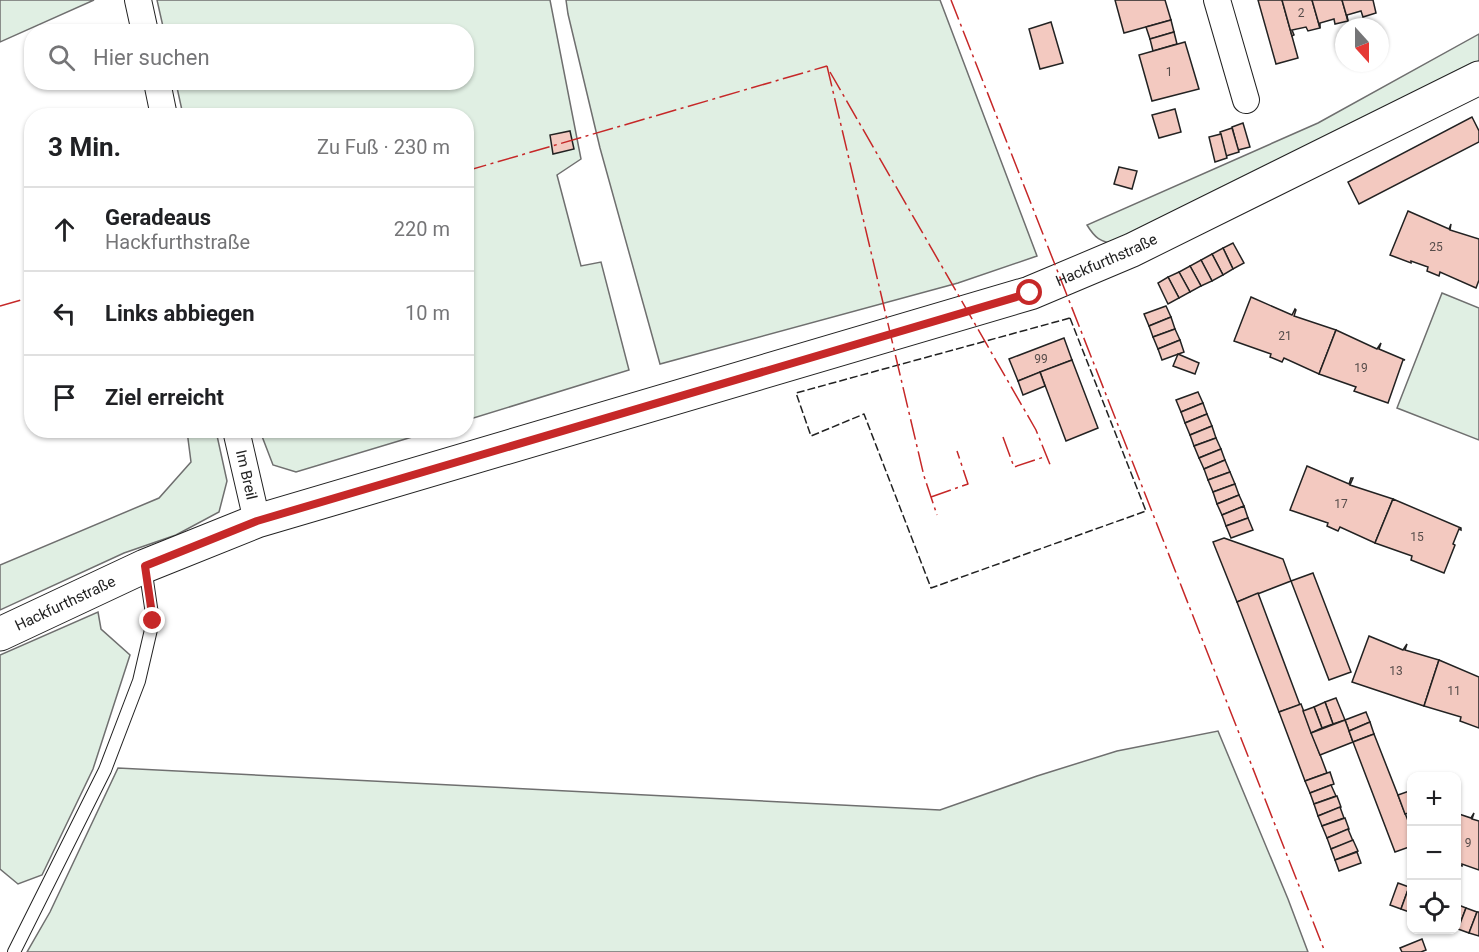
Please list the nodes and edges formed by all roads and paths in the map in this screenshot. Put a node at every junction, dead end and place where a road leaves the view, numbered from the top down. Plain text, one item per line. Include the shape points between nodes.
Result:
1 (138, 0) edge
2 (1217, 0) edge
3 (143, 24) edge
4 (1479, 78) edge
5 (159, 90) edge
6 (1246, 100) dead end
7 (162, 108) edge
8 (238, 438) edge
9 (257, 521) junction
10 (145, 566) junction
11 (0, 634) edge
12 (17, 948) edge
13 (5, 952) edge

1 - 3 street
2 - 6 street
4 - 9 street, Hackfurthstraße via 1132,250 1030,293
5 - 7 street
8 - 9 street, Im Breil
9 - 10 street, Hackfurthstraße
10 - 11 street, Hackfurthstraße
10 - 12 lane via 153,621 139,681 105,770
12 - 13 lane

